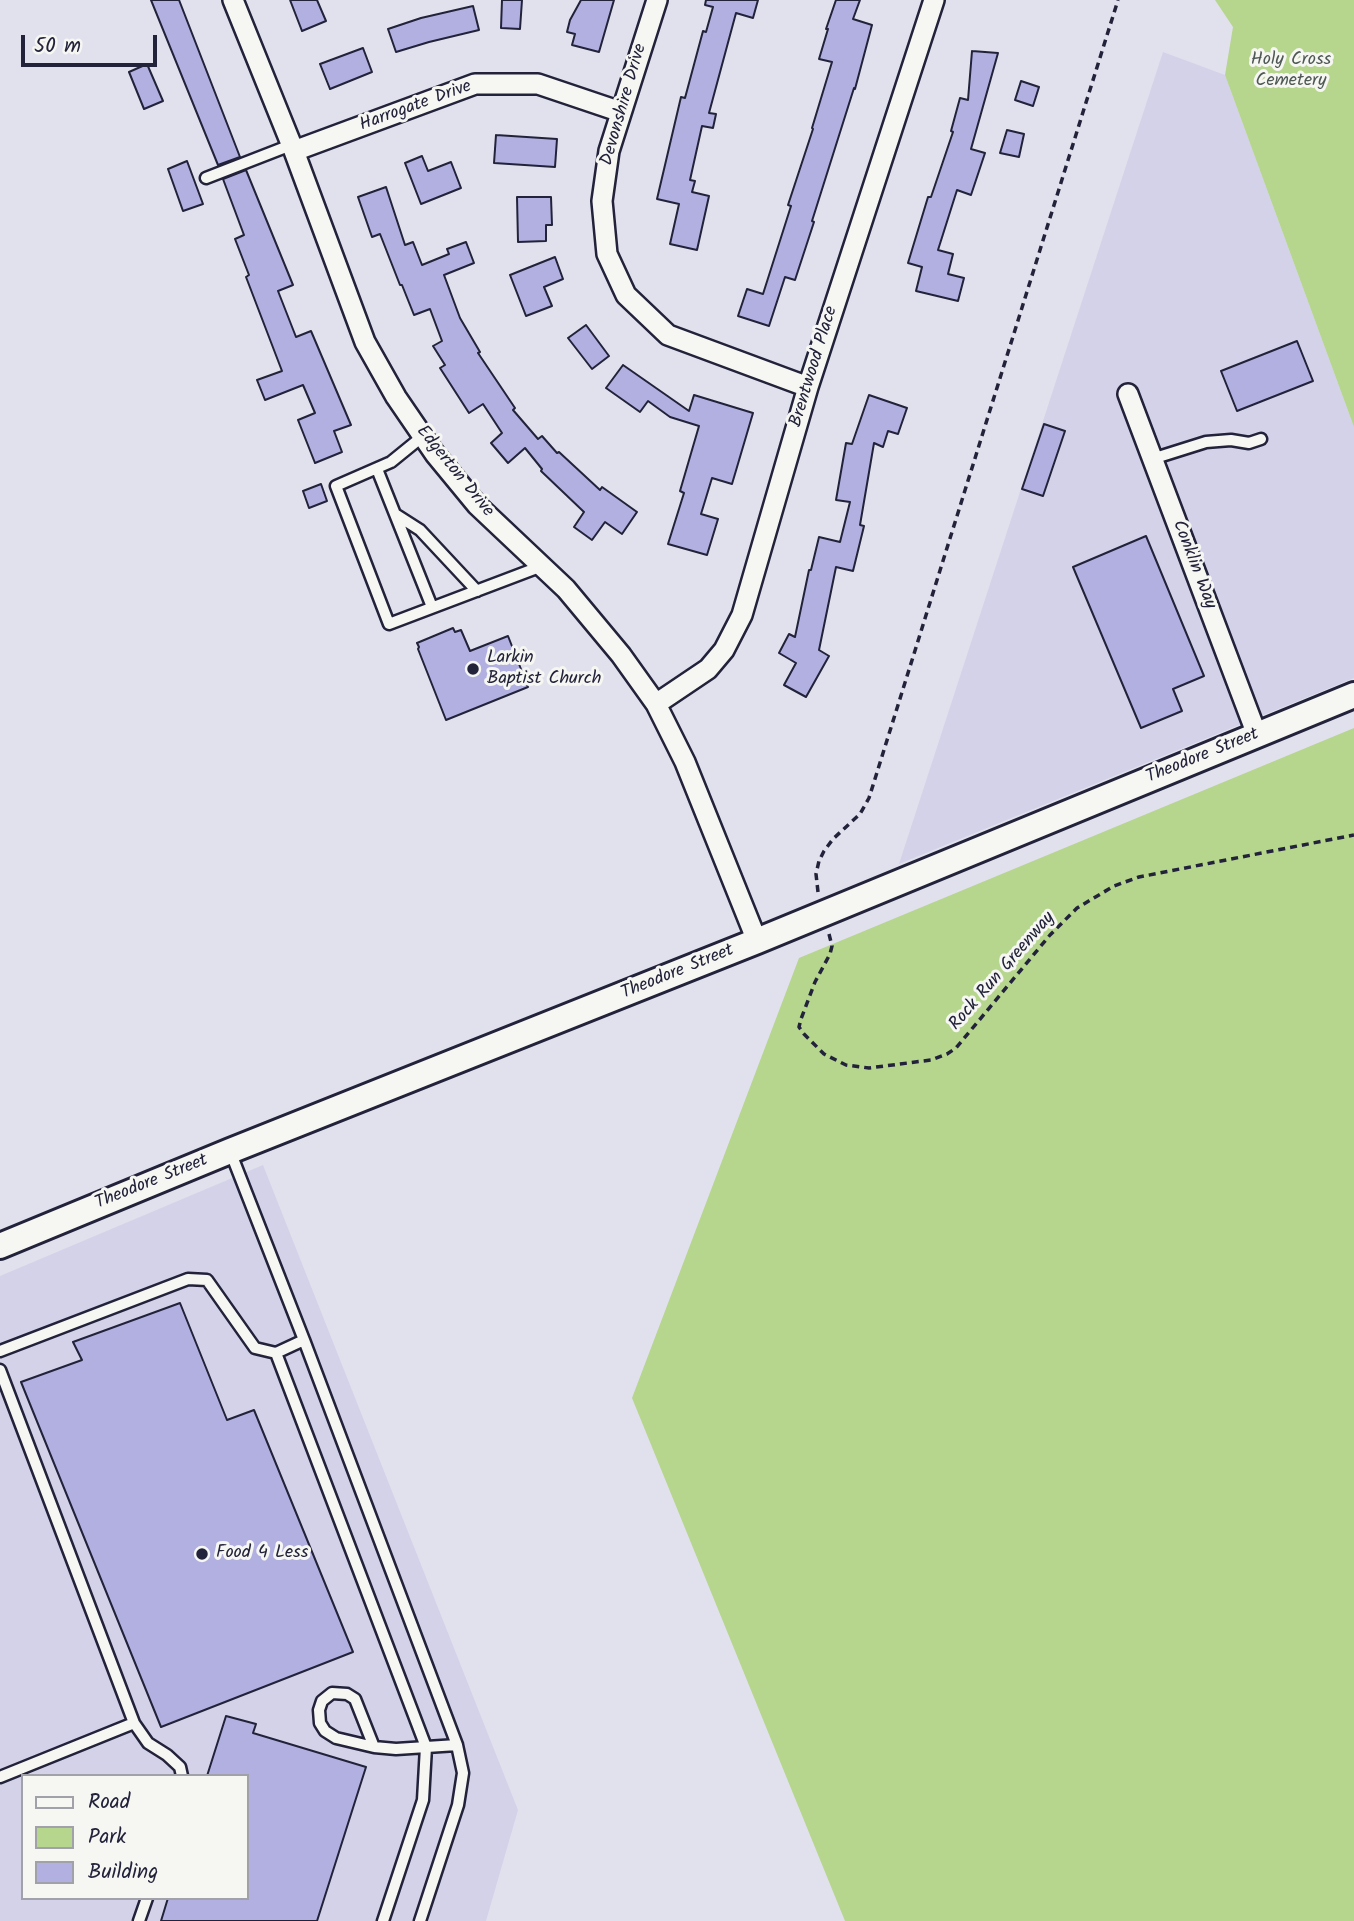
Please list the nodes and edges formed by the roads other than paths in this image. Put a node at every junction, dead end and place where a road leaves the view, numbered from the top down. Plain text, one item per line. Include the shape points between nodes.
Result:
1 (233, 0) edge
2 (657, 0) edge
3 (934, 0) edge
4 (621, 112) junction
5 (292, 148) junction
6 (206, 178) dead end
7 (808, 387) junction
8 (1128, 394) dead end
9 (423, 436) junction
10 (1261, 439) dead end
11 (1152, 459) junction
12 (377, 469) junction
13 (395, 514) junction
14 (542, 566) junction
15 (477, 591) junction
16 (432, 607) junction
17 (1354, 695) edge
18 (656, 704) junction
19 (1257, 735) junction
20 (757, 941) junction
21 (230, 1151) junction
22 (0, 1246) edge
23 (304, 1340) junction
24 (0, 1351) edge
25 (276, 1353) junction
26 (0, 1370) edge
27 (134, 1723) junction
28 (457, 1745) junction
29 (374, 1746) junction
30 (426, 1747) junction
31 (182, 1774) edge
32 (0, 1777) edge
33 (145, 1900) edge
34 (139, 1921) edge
35 (383, 1921) edge
36 (420, 1921) edge

1 - 5 street, Edgerton Drive
2 - 4 street, Devonshire Drive
3 - 7 street, Brentwood Place
4 - 5 street, Harrogate Drive via 538,84 475,84
4 - 7 street, Devonshire Drive via 609,151 602,201 607,254 626,295 668,335
5 - 6 lane
5 - 9 street, Edgerton Drive via 365,342
7 - 18 street, Brentwood Place via 742,615 708,669
8 - 11 street, Conklin Way
9 - 12 lane
9 - 14 street, Edgerton Drive via 477,505
10 - 11 lane via 1206,442
11 - 19 street, Conklin Way
12 - 13 lane
12 - 16 lane via 336,486 389,624
13 - 15 lane via 420,530
13 - 16 lane
14 - 15 lane
14 - 18 street, Edgerton Drive via 621,654
15 - 16 lane
17 - 19 street, Theodore Street
18 - 20 street, Edgerton Drive via 685,762
19 - 20 street, Theodore Street
20 - 21 street, Theodore Street
21 - 22 street, Theodore Street
21 - 23 lane
23 - 25 lane
23 - 28 lane
24 - 25 lane via 188,1279 207,1280 255,1348
25 - 30 lane
26 - 27 lane
27 - 31 lane via 148,1743 180,1767
27 - 32 lane
28 - 30 lane
28 - 36 lane via 463,1773 458,1805
29 - 29 lane via 355,1699 332,1693 322,1701 320,1723 325,1731
29 - 30 lane
30 - 35 lane via 423,1800
33 - 34 lane

